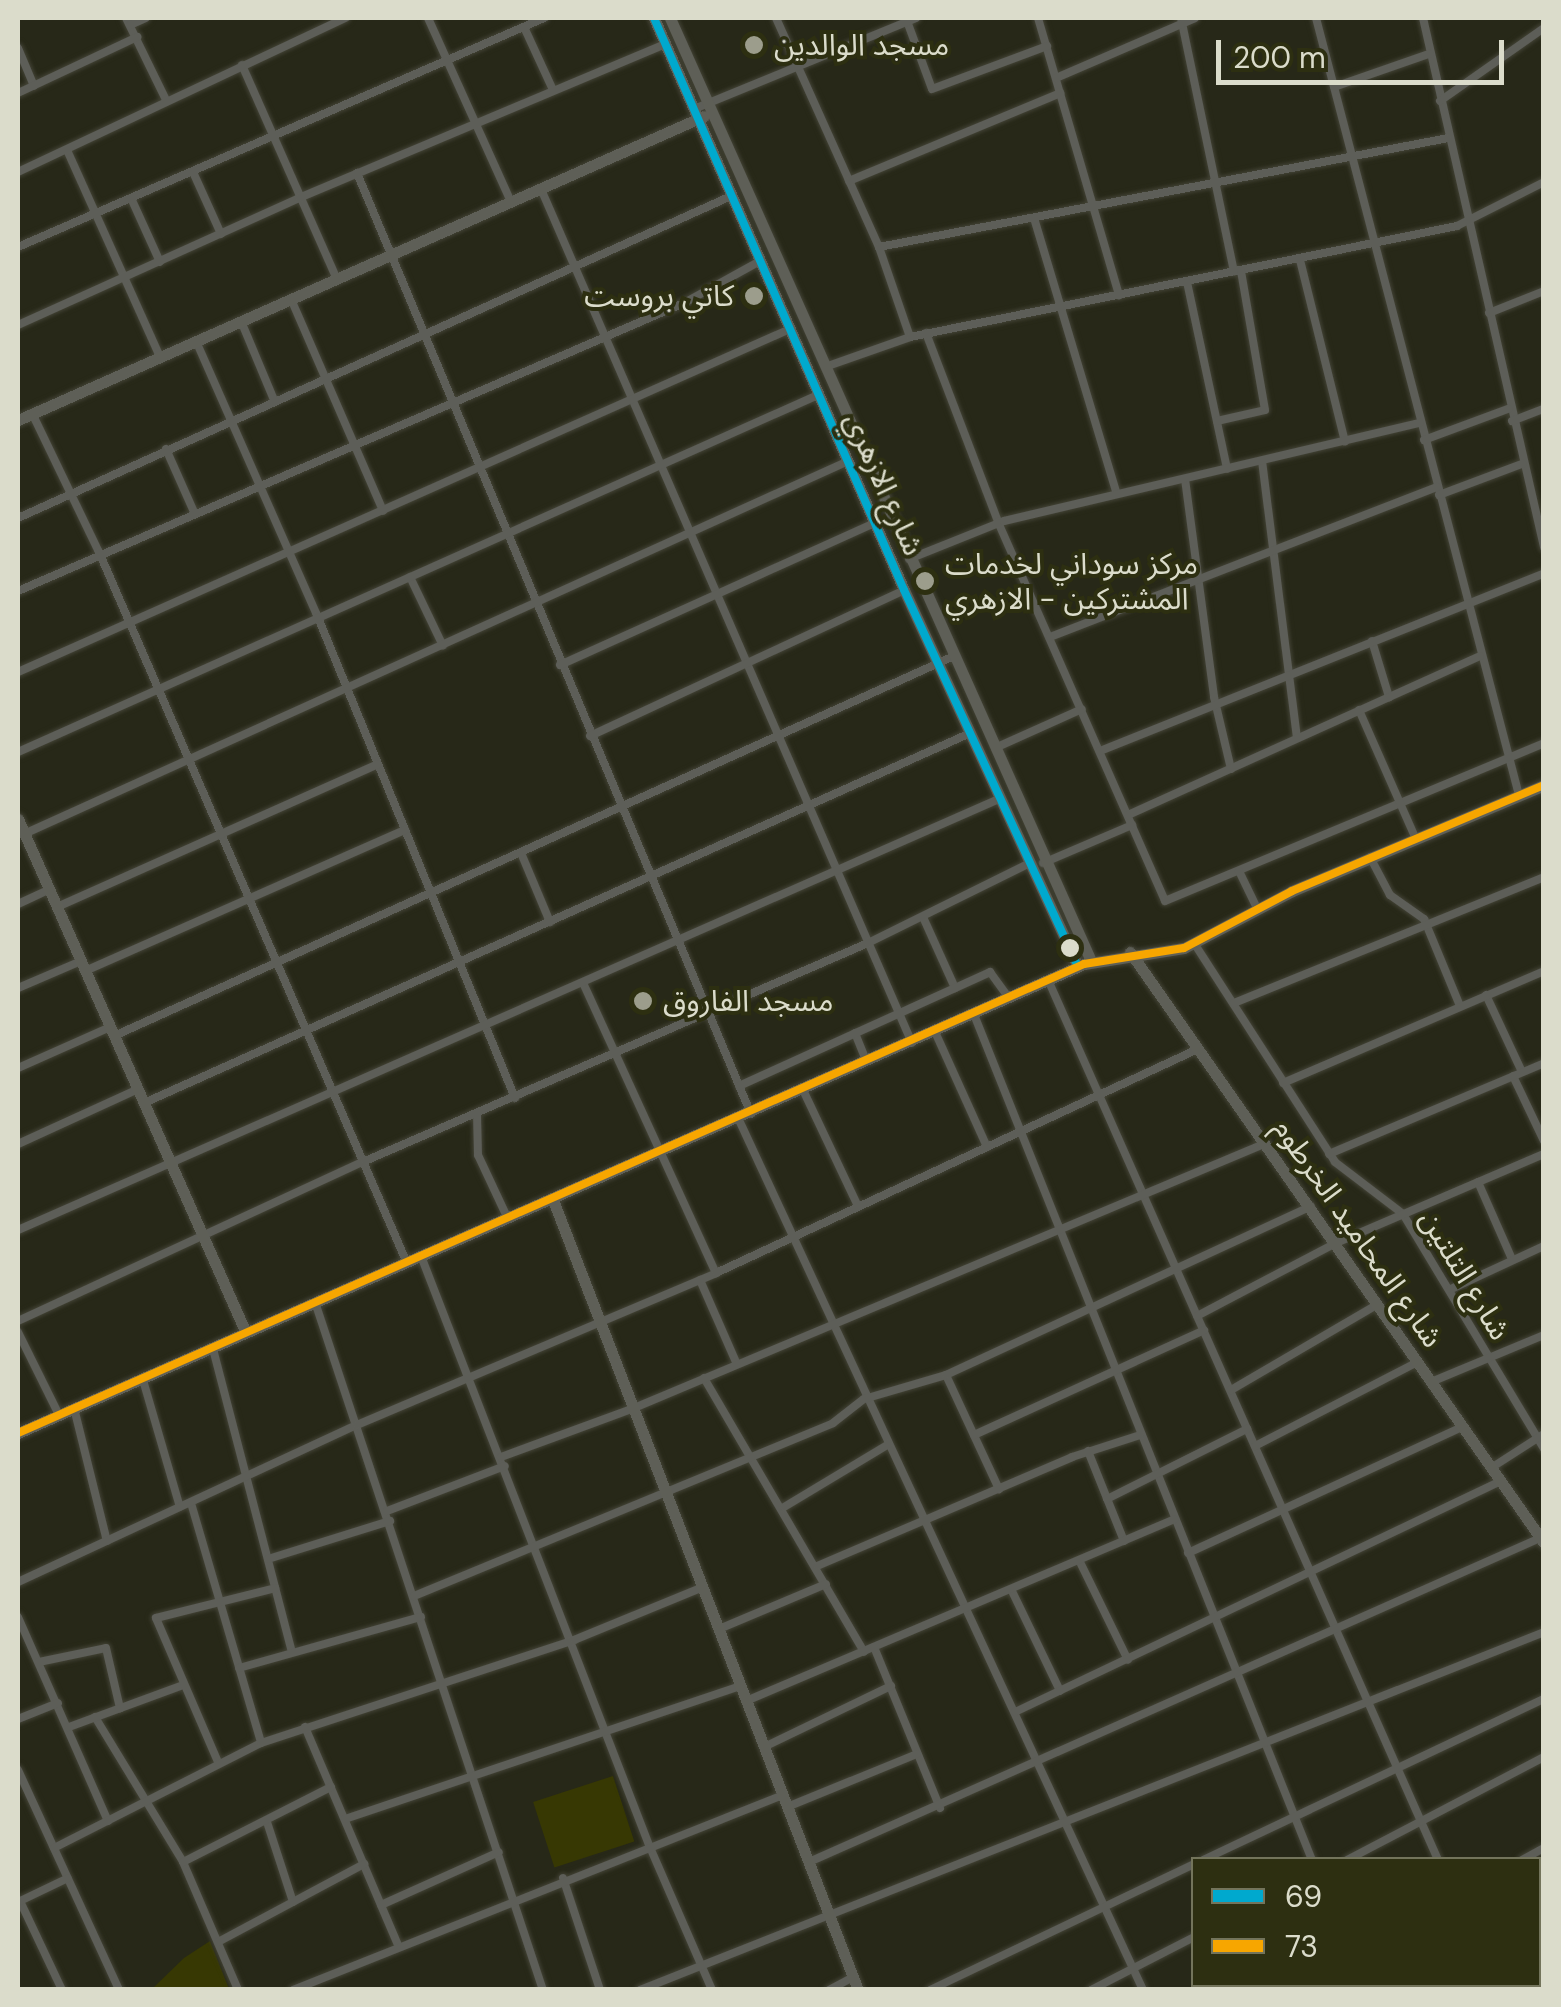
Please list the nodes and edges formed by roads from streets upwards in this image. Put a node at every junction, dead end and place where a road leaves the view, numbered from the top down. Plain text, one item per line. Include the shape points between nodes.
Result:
1 (146, 18) edge
2 (346, 18) edge
3 (428, 18) edge
4 (544, 18) edge
5 (654, 18) edge
6 (670, 18) edge
7 (776, 18) edge
8 (1038, 18) edge
9 (1195, 18) edge
10 (1316, 18) edge
11 (1423, 18) edge
12 (1533, 18) edge
13 (912, 19) edge
14 (1182, 20) edge
15 (128, 21) edge
16 (524, 27) junction
17 (1542, 29) edge
18 (137, 37) junction
19 (666, 44) junction
20 (1047, 46) junction
21 (18, 48) edge
22 (1430, 54) junction
23 (446, 59) junction
24 (242, 65) junction
25 (796, 66) junction
26 (1056, 78) junction
27 (34, 86) junction
28 (1334, 87) junction
29 (553, 90) junction
30 (1060, 93) junction
31 (18, 94) edge
32 (166, 100) junction
33 (1440, 101) junction
34 (710, 109) junction
35 (696, 114) junction
36 (476, 124) junction
37 (272, 137) junction
38 (1448, 138) junction
39 (67, 150) junction
40 (1352, 158) junction
41 (18, 172) edge
42 (193, 172) junction
43 (357, 173) junction
44 (849, 181) junction
45 (1544, 182) edge
46 (1216, 184) junction
47 (541, 189) junction
48 (732, 196) junction
49 (131, 198) junction
50 (299, 198) junction
51 (512, 202) junction
52 (1096, 207) junction
53 (94, 214) junction
54 (1034, 218) junction
55 (1471, 221) junction
56 (221, 234) junction
57 (1375, 245) junction
58 (18, 247) edge
59 (878, 247) junction
60 (392, 254) junction
61 (1300, 260) junction
62 (760, 261) junction
63 (160, 262) junction
64 (574, 266) junction
65 (1238, 272) junction
66 (336, 279) junction
67 (122, 280) junction
68 (1187, 282) junction
69 (1544, 291) edge
70 (1119, 295) junction
71 (291, 299) junction
72 (1061, 306) junction
73 (1489, 313) junction
74 (241, 321) junction
75 (18, 325) edge
76 (790, 328) junction
77 (425, 331) junction
78 (926, 333) junction
79 (604, 335) junction
80 (910, 336) junction
81 (196, 341) junction
82 (160, 357) junction
83 (824, 368) junction
84 (324, 377) junction
85 (818, 394) junction
86 (632, 399) junction
87 (274, 400) junction
88 (449, 400) junction
89 (1508, 409) junction
90 (1544, 409) edge
91 (32, 413) junction
92 (230, 419) junction
93 (18, 420) edge
94 (1217, 421) junction
95 (1512, 421) junction
96 (1420, 422) junction
97 (1424, 440) junction
98 (1345, 442) junction
99 (354, 443) junction
100 (166, 449) junction
101 (848, 461) junction
102 (1262, 461) junction
103 (1522, 464) junction
104 (662, 467) junction
105 (478, 469) junction
106 (1226, 469) junction
107 (1185, 479) junction
108 (262, 484) junction
109 (1438, 491) junction
110 (1544, 493) edge
111 (1116, 494) junction
112 (68, 495) junction
113 (1532, 498) junction
114 (383, 510) junction
115 (194, 512) junction
116 (18, 518) edge
117 (998, 522) junction
118 (875, 523) junction
119 (689, 530) junction
120 (506, 536) junction
121 (1544, 547) edge
122 (1274, 551) junction
123 (99, 552) junction
124 (290, 552) junction
125 (909, 558) junction
126 (1544, 573) edge
127 (410, 577) junction
128 (1200, 580) junction
129 (18, 590) edge
130 (904, 590) junction
131 (718, 596) junction
132 (535, 602) junction
133 (1466, 602) junction
134 (317, 615) junction
135 (130, 626) junction
136 (1050, 637) junction
137 (1372, 641) junction
138 (442, 646) junction
139 (1480, 656) junction
140 (952, 657) junction
141 (937, 662) junction
142 (560, 665) junction
143 (747, 665) junction
144 (18, 672) edge
145 (1289, 675) junction
146 (156, 687) junction
147 (346, 689) junction
148 (1389, 697) junction
149 (1215, 704) junction
150 (1082, 709) junction
151 (1359, 710) junction
152 (968, 734) junction
153 (590, 736) junction
154 (779, 738) junction
155 (1296, 738) junction
156 (1544, 743) edge
157 (992, 750) junction
158 (1100, 750) junction
159 (18, 752) edge
160 (187, 758) junction
161 (1508, 758) junction
162 (378, 764) junction
163 (1231, 769) junction
164 (1544, 786) edge
165 (1519, 795) junction
166 (999, 799) junction
167 (1400, 804) junction
168 (809, 806) junction
169 (622, 808) junction
170 (1128, 815) junction
171 (18, 819) edge
172 (1132, 825) junction
173 (405, 830) junction
174 (218, 833) junction
175 (24, 834) junction
176 (1416, 838) junction
177 (521, 853) junction
178 (1370, 857) junction
179 (1043, 863) junction
180 (1028, 864) junction
181 (1239, 871) junction
182 (838, 874) junction
183 (1544, 877) edge
184 (650, 878) junction
185 (48, 890) junction
186 (431, 894) junction
187 (248, 900) junction
188 (18, 904) edge
189 (57, 908) junction
190 (1256, 908) junction
191 (923, 916) junction
192 (550, 922) junction
193 (1426, 924) junction
194 (868, 943) junction
195 (1194, 943) junction
196 (679, 944) junction
197 (1130, 952) junction
198 (460, 962) junction
199 (1084, 964) junction
200 (83, 966) junction
201 (277, 966) junction
202 (1544, 971) edge
203 (1049, 982) junction
204 (584, 985) junction
205 (18, 988) edge
206 (955, 988) junction
207 (1486, 995) junction
208 (1010, 1000) junction
209 (1234, 1003) junction
210 (1460, 1006) junction
211 (706, 1012) junction
212 (899, 1013) junction
213 (974, 1017) junction
214 (487, 1026) junction
215 (306, 1028) junction
216 (112, 1032) junction
217 (855, 1033) junction
218 (936, 1034) junction
219 (912, 1045) junction
220 (1199, 1048) junction
221 (614, 1053) junction
222 (1544, 1063) edge
223 (868, 1064) junction
224 (18, 1068) edge
225 (1517, 1074) junction
226 (1283, 1083) junction
227 (739, 1086) junction
228 (138, 1089) junction
229 (336, 1092) junction
230 (804, 1092) junction
231 (1100, 1093) junction
232 (515, 1098) junction
233 (144, 1103) junction
234 (477, 1114) junction
235 (746, 1117) junction
236 (1021, 1130) junction
237 (1544, 1141) edge
238 (1266, 1143) junction
239 (18, 1144) edge
240 (987, 1147) junction
241 (664, 1152) junction
242 (1330, 1154) junction
243 (1544, 1154) edge
244 (365, 1161) junction
245 (172, 1165) junction
246 (1478, 1182) junction
247 (1145, 1195) junction
248 (553, 1200) junction
249 (858, 1206) junction
250 (1311, 1206) junction
251 (1403, 1214) junction
252 (508, 1219) junction
253 (19, 1226) edge
254 (1060, 1231) junction
255 (202, 1234) junction
256 (791, 1238) junction
257 (1336, 1243) junction
258 (1544, 1246) edge
259 (421, 1256) junction
260 (1512, 1260) junction
261 (408, 1262) junction
262 (1176, 1268) junction
263 (716, 1273) junction
264 (700, 1280) junction
265 (1451, 1289) junction
266 (316, 1302) junction
267 (1378, 1304) junction
268 (1091, 1308) junction
269 (1197, 1316) junction
270 (18, 1321) edge
271 (601, 1324) junction
272 (830, 1326) junction
273 (1204, 1330) junction
274 (18, 1332) edge
275 (246, 1333) junction
276 (1544, 1335) edge
277 (213, 1349) junction
278 (1489, 1359) junction
279 (736, 1362) junction
280 (1418, 1362) junction
281 (1114, 1371) junction
282 (946, 1374) junction
283 (704, 1378) junction
284 (143, 1380) junction
285 (472, 1380) junction
286 (1432, 1382) junction
287 (1231, 1390) junction
288 (864, 1400) junction
289 (74, 1408) junction
290 (634, 1408) junction
291 (59, 1415) junction
292 (357, 1425) junction
293 (1462, 1426) junction
294 (1248, 1429) junction
295 (18, 1433) edge
296 (974, 1435) junction
297 (1140, 1435) junction
298 (1540, 1436) edge
299 (889, 1444) junction
300 (1256, 1446) junction
301 (1544, 1449) edge
302 (1088, 1451) junction
303 (750, 1457) junction
304 (503, 1461) junction
305 (1491, 1468) junction
306 (1156, 1476) junction
307 (248, 1479) junction
308 (1499, 1482) junction
309 (999, 1489) junction
310 (666, 1494) junction
311 (1107, 1500) junction
312 (191, 1504) junction
313 (784, 1507) junction
314 (180, 1508) junction
315 (1282, 1510) junction
316 (388, 1516) junction
317 (1174, 1520) junction
318 (928, 1521) junction
319 (1542, 1540) edge
320 (107, 1541) junction
321 (1124, 1541) junction
322 (536, 1550) junction
323 (1188, 1553) junction
324 (268, 1559) junction
325 (1080, 1560) junction
326 (816, 1566) junction
327 (1309, 1571) junction
328 (18, 1582) edge
329 (826, 1584) junction
330 (702, 1587) junction
331 (275, 1588) junction
332 (1010, 1589) junction
333 (414, 1596) junction
334 (221, 1602) junction
335 (966, 1607) junction
336 (421, 1616) junction
337 (18, 1617) edge
338 (1214, 1618) junction
339 (718, 1628) junction
340 (1336, 1632) junction
341 (1544, 1632) edge
342 (574, 1640) junction
343 (874, 1647) junction
344 (292, 1652) junction
345 (864, 1652) junction
346 (1128, 1660) junction
347 (39, 1662) junction
348 (239, 1668) junction
349 (1238, 1676) junction
350 (182, 1685) junction
351 (445, 1686) junction
352 (740, 1686) junction
353 (891, 1686) junction
354 (1060, 1691) junction
355 (1544, 1699) edge
356 (746, 1701) junction
357 (58, 1703) junction
358 (1369, 1705) junction
359 (120, 1708) junction
360 (1015, 1712) junction
361 (95, 1717) junction
362 (18, 1720) edge
363 (69, 1727) junction
364 (305, 1728) junction
365 (604, 1732) junction
366 (261, 1743) junction
367 (1265, 1745) junction
368 (764, 1747) junction
369 (917, 1754) junction
370 (1544, 1757) edge
371 (218, 1762) junction
372 (1040, 1763) junction
373 (1397, 1769) junction
374 (18, 1770) edge
375 (472, 1774) junction
376 (331, 1787) junction
377 (146, 1799) junction
378 (785, 1801) junction
379 (940, 1808) junction
380 (1295, 1818) junction
381 (345, 1820) junction
382 (108, 1821) junction
383 (267, 1822) junction
384 (1068, 1822) junction
385 (1421, 1823) junction
386 (649, 1845) junction
387 (54, 1848) junction
388 (499, 1852) junction
389 (1210, 1857) edge
390 (1311, 1857) edge
391 (1354, 1857) edge
392 (1437, 1857) edge
393 (183, 1862) junction
394 (808, 1862) junction
395 (364, 1864) junction
396 (1191, 1865) edge
397 (68, 1878) junction
398 (563, 1878) junction
399 (513, 1897) junction
400 (19, 1901) edge
401 (293, 1902) junction
402 (381, 1904) junction
403 (1104, 1904) junction
404 (829, 1914) junction
405 (1191, 1939) edge
406 (218, 1942) junction
407 (396, 1944) junction
408 (698, 1967) junction
409 (1133, 1968) junction
410 (855, 1984) edge
411 (62, 1990) edge
412 (119, 1990) edge
413 (238, 1990) edge
414 (293, 1990) edge
415 (544, 1990) edge
416 (600, 1990) edge
417 (640, 1990) edge
418 (712, 1990) edge
419 (829, 1990) edge
420 (930, 1990) edge
421 (1091, 1990) edge
422 (1143, 1990) edge

1 - 15 street
2 - 24 street
3 - 23 street
4 - 16 street
5 - 19 street, شارع الازهري
6 - 34 street, شارع الازهري
7 - 25 street
8 - 20 street
9 - 14 street
10 - 28 street
11 - 22 street
12 - 17 street
13 - 20 street via 932,88
13 - 25 street
14 - 26 street
14 - 46 street
15 - 18 street
16 - 23 street
16 - 29 street
17 - 33 street
18 - 27 street
18 - 32 street
19 - 29 street
19 - 35 street, شارع الازهري
20 - 26 street
21 - 27 street
22 - 28 street
22 - 33 street
23 - 36 street
23 - 37 street
24 - 32 street
24 - 37 street
25 - 34 street
25 - 44 street
26 - 30 street
27 - 31 street
28 - 40 street
29 - 36 street
30 - 44 street
30 - 52 street
32 - 39 street via 159,110
33 - 38 street
34 - 35 street
34 - 83 street, شارع الازهري
35 - 47 street
35 - 48 street, شارع الازهري
36 - 43 street
36 - 51 street
37 - 42 street
37 - 50 street
38 - 40 street
38 - 55 street
39 - 41 street
39 - 53 street
40 - 46 street
40 - 57 street
42 - 49 street
42 - 56 street
43 - 50 street
43 - 60 street
44 - 59 street
45 - 55 street
46 - 52 street
46 - 65 street
47 - 51 street
47 - 64 street
48 - 62 street, شارع الازهري
48 - 64 street
49 - 53 street
49 - 63 street
50 - 56 street
50 - 66 street
51 - 60 street
52 - 54 street
52 - 70 street
53 - 58 street
53 - 67 street
54 - 59 street
54 - 72 street
55 - 57 street
55 - 73 street
56 - 63 street
57 - 61 street
57 - 96 street
59 - 80 street
60 - 66 street
60 - 77 street
61 - 65 street
61 - 98 street
62 - 76 street, شارع الازهري
62 - 79 street via 684,303
63 - 67 street
64 - 77 street
64 - 79 street
65 - 68 street
65 - 94 street via 1265,410
66 - 71 street
67 - 75 street
67 - 82 street
68 - 70 street
68 - 94 street
69 - 73 street
70 - 72 street
71 - 74 street
71 - 84 street
72 - 78 street
72 - 111 street
73 - 89 street
74 - 81 street
74 - 87 street
76 - 85 street, شارع الازهري
76 - 86 street
77 - 84 street
77 - 88 street
78 - 80 street
78 - 117 street
79 - 86 street
79 - 88 street
80 - 83 street
81 - 82 street
81 - 92 street
82 - 91 street
83 - 125 street, شارع الازهري
84 - 87 street
84 - 99 street
85 - 101 street, شارع الازهري
85 - 104 street
86 - 104 street
86 - 105 street
87 - 92 street
88 - 99 street
88 - 105 street
89 - 95 street
89 - 97 street
90 - 95 street
91 - 93 street
91 - 112 street
92 - 100 street
92 - 108 street
94 - 106 street
95 - 103 street
96 - 97 street
96 - 98 street
97 - 109 street
98 - 102 street
99 - 108 street
99 - 114 street
100 - 112 street
100 - 115 street
101 - 118 street, شارع الازهري
101 - 119 street
102 - 106 street
102 - 122 street
103 - 109 street
103 - 113 street
104 - 119 street
104 - 120 street
105 - 114 street
105 - 120 street
106 - 107 street
107 - 111 street
107 - 128 street
108 - 115 street
108 - 124 street
109 - 122 street
109 - 133 street
110 - 113 street
111 - 117 street
112 - 116 street
112 - 123 street
113 - 121 street
114 - 124 street
115 - 123 street
117 - 125 street
117 - 136 street
118 - 130 street, شارع الازهري
118 - 131 street
119 - 131 street
119 - 132 street
120 - 127 street
120 - 132 street
122 - 128 street
122 - 145 street
123 - 129 street
123 - 135 street
124 - 134 street
124 - 135 street
125 - 140 street, شارع الازهري
126 - 133 street
127 - 134 street
127 - 138 street
128 - 136 street
128 - 149 street
130 - 141 street, شارع الازهري
130 - 143 street
131 - 142 street
131 - 143 street
132 - 138 street
132 - 142 street
133 - 137 street
133 - 139 street
134 - 146 street
134 - 147 street
135 - 144 street
135 - 146 street
136 - 150 street
137 - 145 street
137 - 148 street
138 - 147 street
139 - 148 street
139 - 161 street
140 - 141 street
140 - 157 street, شارع الازهري
141 - 152 street, شارع الازهري
141 - 154 street
142 - 153 street
143 - 153 street
143 - 154 street
145 - 149 street
145 - 155 street
146 - 159 street
146 - 160 street
147 - 160 street
147 - 162 street
148 - 151 street
149 - 158 street
149 - 163 street
150 - 157 street
150 - 158 street
151 - 155 street
151 - 167 street
152 - 166 street, شارع الازهري
152 - 168 street
153 - 169 street
154 - 168 street
154 - 169 street
155 - 163 street
156 - 161 street
157 - 179 street, شارع الازهري
158 - 170 street
160 - 174 street
160 - 175 street
161 - 165 street
161 - 167 street
162 - 173 street
162 - 174 street
163 - 170 street
164 - 165 street
165 - 176 street
166 - 180 street, شارع الازهري
166 - 182 street
167 - 176 street
167 - 181 street
168 - 182 street
168 - 184 street
169 - 177 street
169 - 184 street
170 - 172 street
171 - 175 street
172 - 179 street
172 - 181 street via 1165,902
173 - 186 street
173 - 187 street
174 - 187 street
174 - 189 street
175 - 185 street
176 - 178 street
177 - 186 street
177 - 192 street
178 - 190 street
178 - 193 street via 1390,895
179 - 199 street, شارع الازهري
180 - 191 street
180 - 199 street, شارع الازهري
181 - 190 street
182 - 194 street
182 - 196 street
183 - 193 street
184 - 192 street
184 - 196 street
185 - 188 street
185 - 189 street
186 - 198 street
186 - 201 street
187 - 200 street
187 - 201 street
189 - 200 street
190 - 195 street
191 - 194 street
191 - 206 street
192 - 198 street
193 - 209 street
193 - 210 street
194 - 211 street
194 - 212 street
195 - 197 street via 1163,954
195 - 209 street, شارع التلتين
196 - 204 street
196 - 211 street
197 - 199 street
197 - 220 street, شارع المحاميد الخرطوم
198 - 214 street
198 - 215 street
199 - 203 street
200 - 205 street
200 - 216 street
201 - 215 street
201 - 216 street
202 - 207 street
203 - 208 street
203 - 231 street
204 - 214 street
204 - 221 street
206 - 208 street via 992,972
206 - 212 street
207 - 210 street
207 - 225 street
208 - 213 street
209 - 226 street, شارع التلتين
210 - 226 street
211 - 221 street
211 - 227 street
212 - 217 street
212 - 219 street
213 - 218 street
213 - 236 street
214 - 229 street
214 - 232 street
215 - 229 street
215 - 233 street
216 - 224 street
216 - 228 street
217 - 223 street
217 - 227 street
218 - 219 street
218 - 240 street
219 - 223 street
220 - 231 street
220 - 238 street, شارع المحاميد الخرطوم
221 - 232 street
221 - 241 street
222 - 225 street
223 - 230 street
225 - 237 street
225 - 242 street
226 - 242 street, شارع التلتين
227 - 235 street
228 - 233 street
228 - 239 street
229 - 244 street
229 - 245 street
230 - 235 street
230 - 249 street
231 - 236 street
231 - 247 street
232 - 234 street
233 - 245 street
234 - 244 street
234 - 252 street via 478,1155
235 - 241 street
235 - 256 street
236 - 240 street
236 - 254 street
238 - 247 street
238 - 250 street, شارع المحاميد الخرطوم
240 - 249 street
241 - 248 street
241 - 263 street
242 - 251 street, شارع التلتين
243 - 246 street
244 - 255 street
244 - 261 street
245 - 253 street
245 - 255 street
246 - 251 street
246 - 260 street
247 - 254 street
247 - 262 street
248 - 252 street
248 - 271 street
249 - 256 street
250 - 257 street, شارع المحاميد الخرطوم
250 - 262 street
251 - 257 street
251 - 265 street, شارع التلتين
252 - 259 street
254 - 268 street
254 - 272 street
255 - 270 street
255 - 275 street
256 - 263 street
256 - 272 street
257 - 267 street, شارع المحاميد الخرطوم
257 - 269 street
258 - 260 street
259 - 261 street
259 - 285 street
260 - 265 street
261 - 266 street
262 - 268 street
262 - 269 street
263 - 264 street
264 - 271 street
264 - 279 street
265 - 278 street, شارع التلتين
266 - 275 street
266 - 292 street
267 - 280 street, شارع المحاميد الخرطوم
267 - 287 street
268 - 281 street
268 - 282 street
269 - 273 street
271 - 285 street
271 - 290 street
272 - 279 street
272 - 288 street
273 - 281 street
273 - 287 street
274 - 291 street
275 - 277 street
276 - 278 street
277 - 284 street
277 - 307 street
278 - 286 street
278 - 298 street, شارع التلتين
279 - 283 street
280 - 286 street, شارع المحاميد الخرطوم
280 - 300 street
281 - 296 street
281 - 297 street
282 - 288 street
282 - 296 street
283 - 290 street
283 - 303 street
284 - 289 street
284 - 314 street
285 - 292 street
285 - 304 street
286 - 293 street, شارع المحاميد الخرطوم
287 - 294 street
288 - 299 street
288 - 303 street via 833,1424
289 - 291 street
289 - 320 street
290 - 304 street
290 - 310 street
291 - 295 street
292 - 307 street
292 - 316 street
293 - 305 street, شارع المحاميد الخرطوم
293 - 315 street
294 - 300 street
294 - 306 street
296 - 309 street
297 - 302 street
297 - 306 street
298 - 301 street, شارع التلتين
298 - 305 street
299 - 313 street
299 - 318 street
300 - 315 street
302 - 309 street
302 - 311 street
303 - 310 street
303 - 313 street
304 - 316 street
304 - 322 street
305 - 308 street, شارع المحاميد الخرطوم
306 - 311 street
306 - 317 street
307 - 312 street
307 - 324 street
308 - 319 street, شارع المحاميد الخرطوم
308 - 327 street
309 - 318 street
310 - 322 street
310 - 330 street
311 - 321 street
312 - 314 street
312 - 334 street
313 - 326 street
314 - 320 street
315 - 323 street
315 - 327 street
316 - 324 street
316 - 333 street
317 - 321 street
317 - 323 street
318 - 326 street
318 - 335 street
319 - 340 street
320 - 328 street
321 - 325 street
322 - 333 street
322 - 342 street
323 - 338 street
324 - 331 street
325 - 332 street
325 - 346 street
326 - 329 street
327 - 338 street
327 - 340 street
329 - 339 street
329 - 345 street
330 - 339 street
330 - 342 street
331 - 334 street
331 - 344 street
332 - 335 street
332 - 354 street
333 - 336 street
334 - 348 street
334 - 350 street via 156,1618
335 - 343 street
335 - 360 street
336 - 344 street
336 - 351 street
337 - 347 street
338 - 346 street
338 - 349 street
339 - 352 street
340 - 349 street
340 - 358 street
341 - 358 street
342 - 351 street
342 - 365 street
343 - 345 street
343 - 353 street
344 - 348 street
345 - 356 street
346 - 354 street
347 - 357 street
347 - 359 street via 106,1648
348 - 366 street
349 - 367 street
349 - 372 street
350 - 359 street
350 - 371 street
351 - 364 street
351 - 375 street
352 - 356 street
352 - 365 street
353 - 368 street
353 - 369 street
354 - 360 street
355 - 373 street
356 - 368 street
357 - 362 street
357 - 363 street
358 - 367 street
358 - 373 street
359 - 361 street
360 - 372 street
361 - 363 street
361 - 377 street
363 - 382 street
364 - 366 street
364 - 376 street
365 - 375 street
365 - 386 street
366 - 371 street
367 - 380 street
367 - 384 street
368 - 378 street
369 - 378 street
369 - 379 street
370 - 385 street
371 - 377 street
372 - 379 street
372 - 384 street
373 - 380 street
373 - 385 street
374 - 387 street
375 - 381 street
375 - 388 street
376 - 381 street
376 - 383 street
377 - 382 street
377 - 393 street
378 - 386 street
378 - 394 street
379 - 394 street
380 - 389 street
380 - 390 street
381 - 395 street
382 - 387 street
383 - 393 street
383 - 401 street
384 - 403 street
384 - 404 street
385 - 391 street
385 - 392 street
386 - 398 street
386 - 408 street
387 - 397 street
388 - 399 street
388 - 402 street
393 - 406 street
394 - 404 street
395 - 401 street
395 - 402 street
396 - 403 street
397 - 400 street
397 - 412 street
398 - 399 street
398 - 416 street
399 - 407 street
399 - 415 street
400 - 411 street
401 - 406 street
402 - 407 street
403 - 409 street
403 - 420 street
404 - 408 street
404 - 410 street
405 - 409 street
406 - 413 street
407 - 414 street
408 - 417 street
408 - 418 street
409 - 421 street
409 - 422 street
410 - 419 street

